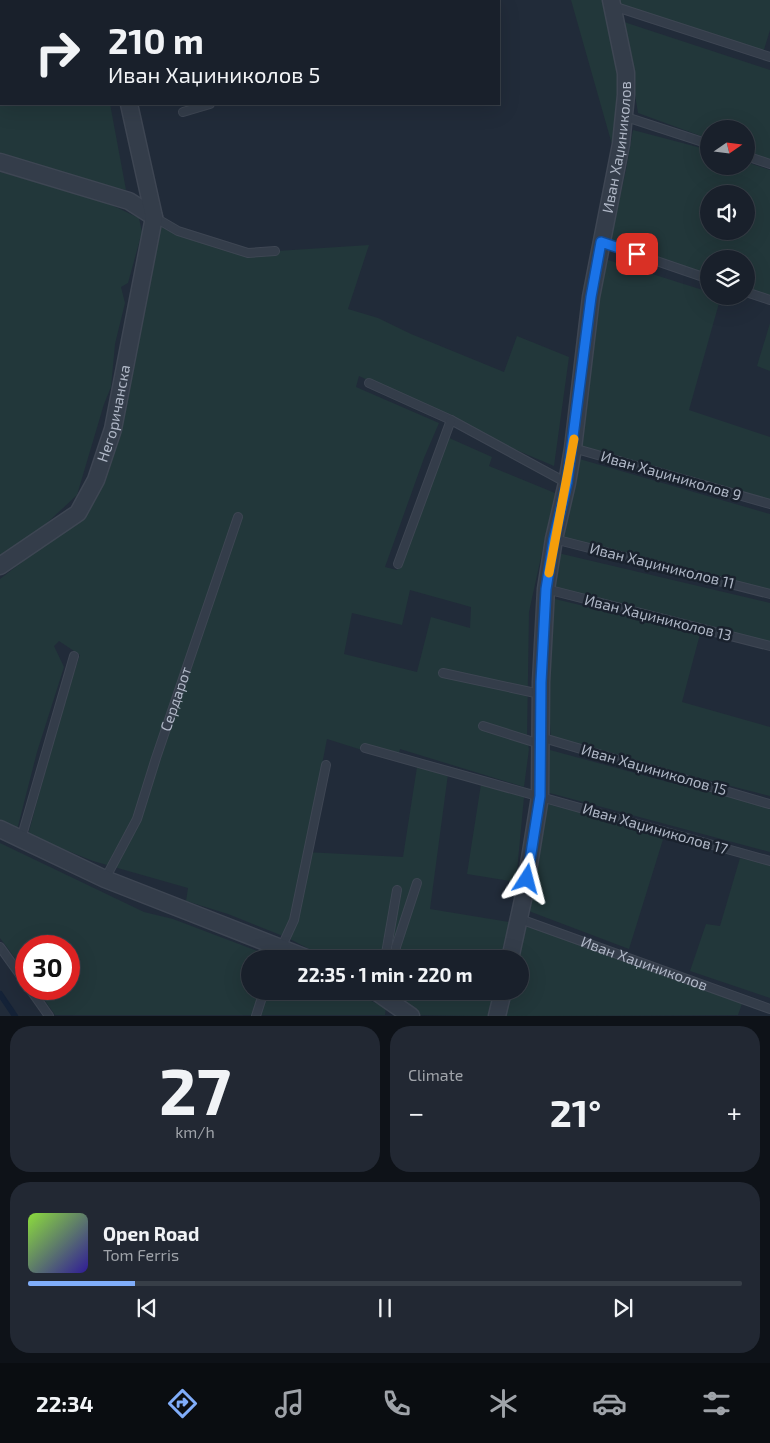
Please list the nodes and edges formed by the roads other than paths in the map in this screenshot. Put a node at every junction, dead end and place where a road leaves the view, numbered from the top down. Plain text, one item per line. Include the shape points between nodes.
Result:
1 (611, 3) edge
2 (770, 57) edge
3 (129, 105) edge
4 (207, 105) edge
5 (183, 112) dead end
6 (623, 116) junction
7 (700, 141) edge
8 (755, 159) edge
9 (0, 162) edge
10 (770, 164) edge
11 (154, 217) junction
12 (601, 242) junction
13 (276, 251) dead end
14 (700, 276) edge
15 (755, 295) edge
16 (770, 300) edge
17 (369, 383) dead end
18 (451, 420) junction
19 (573, 448) junction
20 (567, 483) junction
21 (770, 504) edge
22 (238, 517) dead end
23 (554, 539) junction
24 (398, 564) dead end
25 (0, 566) edge
26 (546, 589) junction
27 (770, 594) edge
28 (770, 646) edge
29 (74, 656) dead end
30 (443, 672) dead end
31 (540, 694) junction
32 (483, 726) dead end
33 (540, 740) junction
34 (365, 748) dead end
35 (326, 765) dead end
36 (540, 796) junction
37 (769, 804) dead end
38 (0, 829) edge
39 (21, 839) junction
40 (770, 861) edge
41 (105, 879) junction
42 (417, 883) dead end
43 (397, 890) dead end
44 (520, 918) junction
45 (0, 947) edge
46 (272, 950) edge
47 (280, 950) edge
48 (387, 950) edge
49 (396, 950) edge
50 (512, 950) edge
51 (15, 968) edge
52 (38, 1000) edge
53 (261, 1000) edge
54 (500, 1000) edge
55 (770, 1009) edge
56 (50, 1016) edge
57 (256, 1016) edge
58 (497, 1016) edge

1 - 2 lane
1 - 6 street, Иван Хаџиниколов via 626,73
3 - 11 street, Негоричанска
4 - 5 lane
6 - 7 lane
6 - 12 street, Иван Хаџиниколов via 622,144
8 - 10 lane
9 - 11 street via 129,201
11 - 13 lane via 178,231 248,253
11 - 25 street, Негоричанска via 120,400 96,480 78,513
12 - 14 lane
12 - 19 street, Иван Хаџиниколов via 591,297
15 - 16 lane
17 - 18 lane
18 - 20 lane
18 - 24 lane
19 - 20 street, Иван Хаџиниколов
19 - 21 lane, Иван Хаџиниколов 9
20 - 23 street, Иван Хаџиниколов
22 - 41 lane, Сердарот via 137,819
23 - 26 street, Иван Хаџиниколов
23 - 27 lane, Иван Хаџиниколов 11
26 - 28 lane, Иван Хаџиниколов 13
26 - 31 street, Иван Хаџиниколов
29 - 39 lane
30 - 31 lane
31 - 33 street, Иван Хаџиниколов
32 - 33 lane, Иван Хаџиниколов 15
33 - 36 street, Иван Хаџиниколов
33 - 37 lane, Иван Хаџиниколов 15
34 - 36 lane, Иван Хаџиниколов 17
35 - 47 lane via 294,920
36 - 40 lane, Иван Хаџиниколов 17
36 - 44 street, Иван Хаџиниколов
38 - 39 street
39 - 41 street
41 - 46 street
42 - 49 lane
43 - 48 lane
44 - 50 street, Иван Хаџиниколов
44 - 55 lane, Иван Хаџиниколов
45 - 51 lane
52 - 56 lane
53 - 57 lane
54 - 58 street

